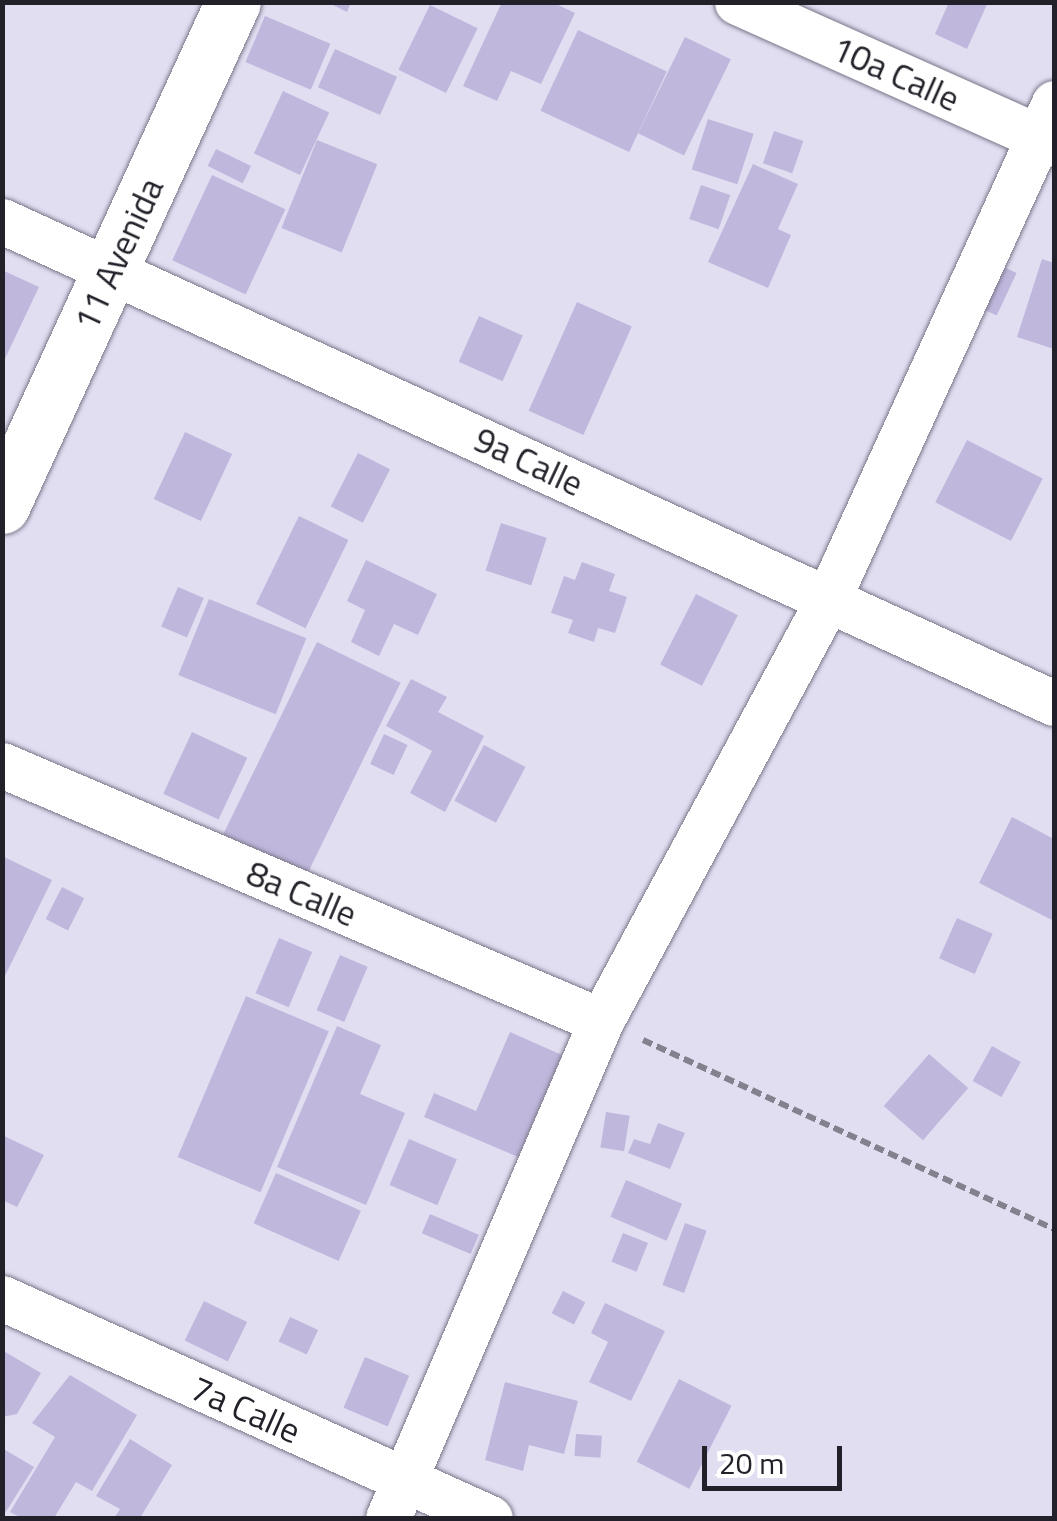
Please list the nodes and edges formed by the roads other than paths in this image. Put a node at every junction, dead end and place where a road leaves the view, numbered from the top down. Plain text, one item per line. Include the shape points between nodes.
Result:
1 (233, 2) edge
2 (738, 2) edge
3 (1049, 128) edge
4 (2, 221) edge
5 (110, 270) junction
6 (2, 506) edge
7 (828, 598) junction
8 (1054, 702) edge
9 (2, 765) edge
10 (601, 1021) junction
11 (2, 1298) edge
12 (396, 1499) edge
13 (490, 1518) edge

1 - 5 street, 11 Avenida
2 - 3 street, 10a Calle
3 - 7 street
4 - 5 street, 9a Calle
5 - 6 street, 11 Avenida
5 - 7 street, 9a Calle
7 - 8 street, 9a Calle
7 - 10 street
9 - 10 street, 8a Calle
10 - 12 street
11 - 12 street, 7a Calle
12 - 13 street, 7a Calle

